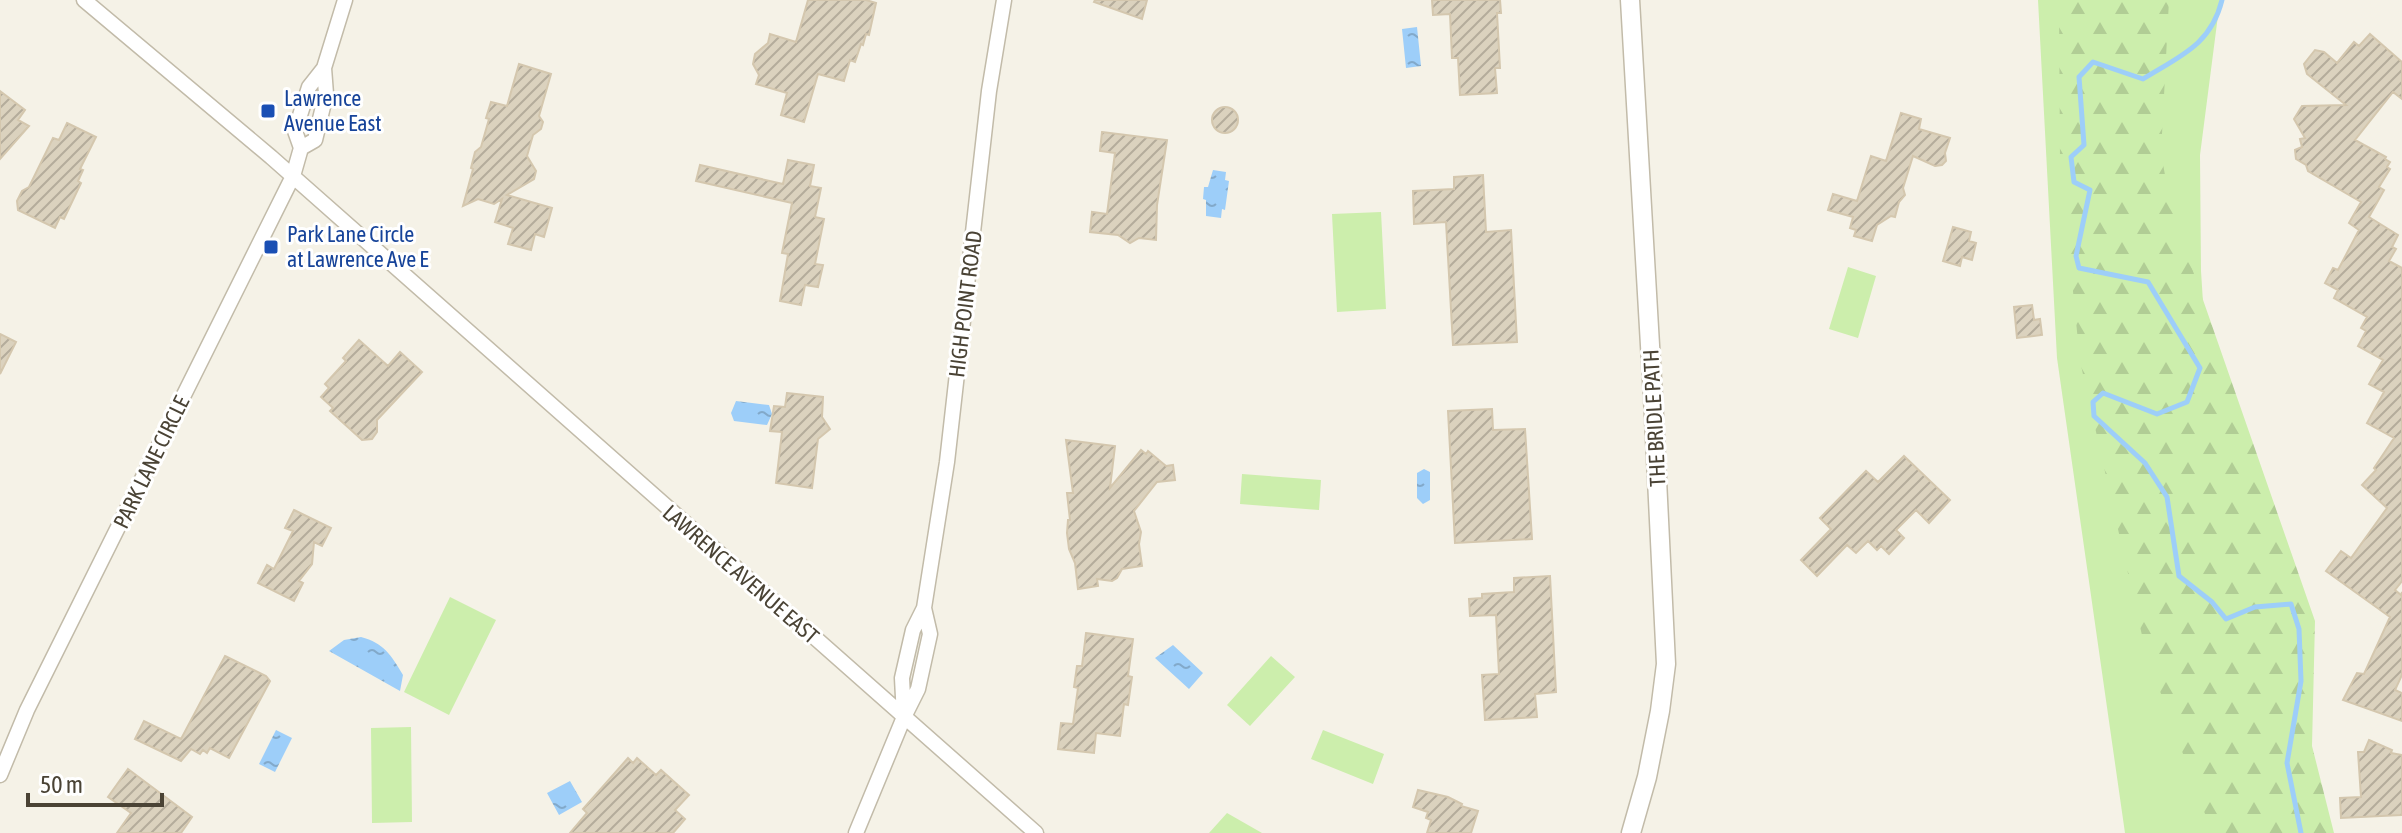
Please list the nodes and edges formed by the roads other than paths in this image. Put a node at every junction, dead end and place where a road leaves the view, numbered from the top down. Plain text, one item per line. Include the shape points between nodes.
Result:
1 (84, 0) edge
2 (345, 0) edge
3 (1004, 0) edge
4 (1630, 0) edge
5 (293, 176) junction
6 (904, 717) junction
7 (0, 775) edge
8 (856, 833) edge
9 (1036, 833) edge
10 (1631, 833) edge

1 - 5 street, LAWRENCE AVENUE EAST
2 - 5 street, PARK LANE CIRCLE via 324,68 326,94 315,140 301,148
3 - 6 street, HIGH POINT ROAD via 947,462 924,608 902,678
4 - 10 street, THE BRIDLE PATH via 1666,664 1647,777
5 - 6 street, LAWRENCE AVENUE EAST
5 - 7 street, PARK LANE CIRCLE via 27,710
6 - 8 street, HIGH POINT ROAD
6 - 9 street, LAWRENCE AVENUE EAST

